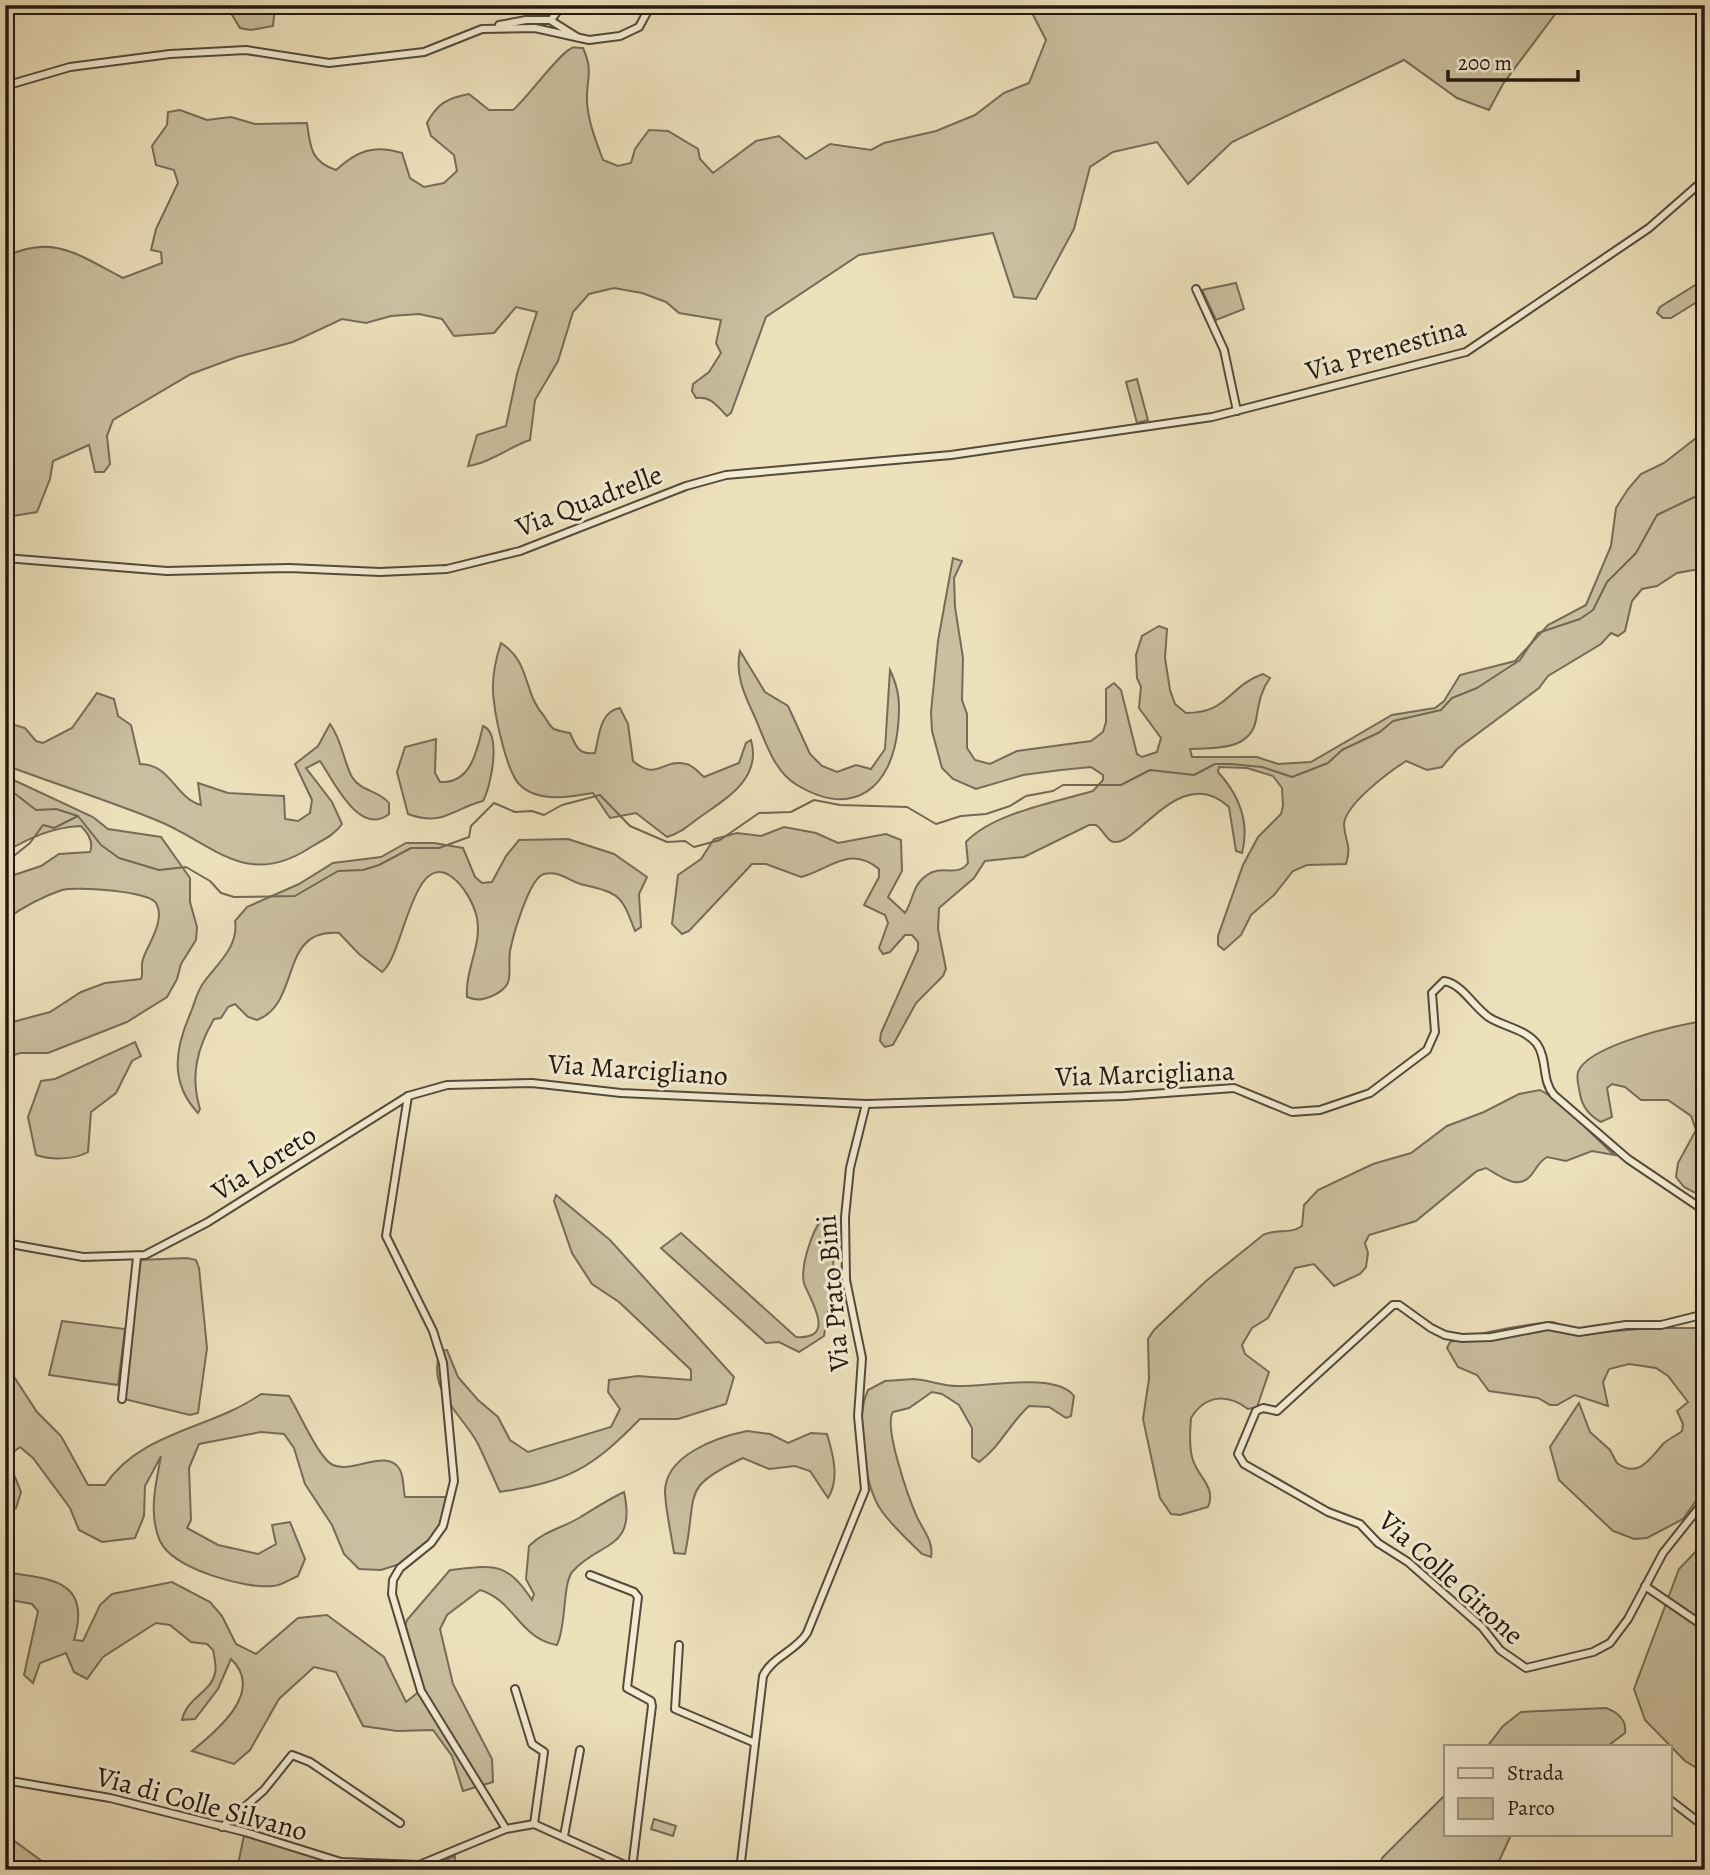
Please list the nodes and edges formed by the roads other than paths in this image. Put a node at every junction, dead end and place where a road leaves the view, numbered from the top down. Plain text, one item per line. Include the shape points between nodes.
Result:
1 (562, 5) edge
2 (651, 5) edge
3 (551, 20) junction
4 (482, 29) junction
5 (589, 40) junction
6 (5, 86) edge
7 (1705, 180) edge
8 (1196, 289) dead end
9 (1237, 411) junction
10 (1196, 420) joint
11 (5, 558) edge
12 (408, 1096) junction
13 (866, 1104) junction
14 (1705, 1211) edge
15 (5, 1243) edge
16 (137, 1257) junction
17 (1705, 1314) edge
18 (122, 1399) dead end
19 (1705, 1500) edge
20 (590, 1576) dead end
21 (1645, 1586) junction
22 (1705, 1627) edge
23 (679, 1644) dead end
24 (1705, 1678) edge
25 (515, 1689) dead end
26 (1705, 1698) edge
27 (755, 1742) junction
28 (580, 1750) dead end
29 (5, 1780) edge
30 (1672, 1802) edge
31 (400, 1823) dead end
32 (534, 1824) junction
33 (222, 1827) junction
34 (1705, 1827) edge
35 (506, 1829) junction
36 (564, 1836) junction
37 (634, 1869) edge
38 (740, 1870) edge

1 - 3 street
2 - 5 street via 636,29 622,36
3 - 4 street via 523,20
3 - 5 street
4 - 5 street via 538,28
4 - 6 street via 435,49 407,55 323,63 257,51 194,52 70,66
7 - 9 street, Via Prenestina via 1649,228 1469,350
8 - 9 street via 1224,350
9 - 10 street, Via Prenestina
10 - 11 street, Via Quadrelle via 951,455 726,475 686,486 517,552 436,570 167,570
12 - 13 street, Via Marcigliano via 440,1086 508,1082 623,1094
12 - 16 street, Via Loreto via 208,1222
12 - 35 street via 386,1233 433,1331 443,1363 454,1481 443,1527 400,1568 392,1594 421,1690
13 - 14 street, Via Marcigliana via 1133,1096 1225,1087 1246,1090 1292,1112 1327,1109 1372,1093 1427,1050 1435,1032 1432,993 1446,981 1490,1018 1536,1043 1546,1082 1556,1097 1628,1159
13 - 27 street, Via Prato Bini via 850,1168 845,1217 847,1284 862,1353 858,1416 865,1490 807,1633 764,1674
15 - 16 street, Via Loreto via 79,1257
16 - 18 street
17 - 21 street, Via Colle Girone via 1661,1325 1579,1332 1548,1326 1462,1338 1445,1335 1399,1305 1393,1306 1277,1411 1256,1411 1238,1454 1244,1464 1308,1502 1360,1524 1482,1626 1500,1650 1522,1668 1606,1645 1628,1619
19 - 21 street, Via Colle Girone via 1663,1553
20 - 37 street via 638,1596 627,1688 652,1706
21 - 22 street
23 - 27 street via 674,1708
24 - 26 street
25 - 32 street via 532,1744 544,1752
27 - 38 street, Via Prato Bini
28 - 36 street
29 - 33 street, Via di Colle Silvano via 106,1797
30 - 34 street
31 - 33 street via 310,1762 292,1755 264,1790
32 - 35 street
32 - 36 street
33 - 35 street, Via di Colle Silvano via 326,1858 401,1866 437,1860
36 - 37 street

